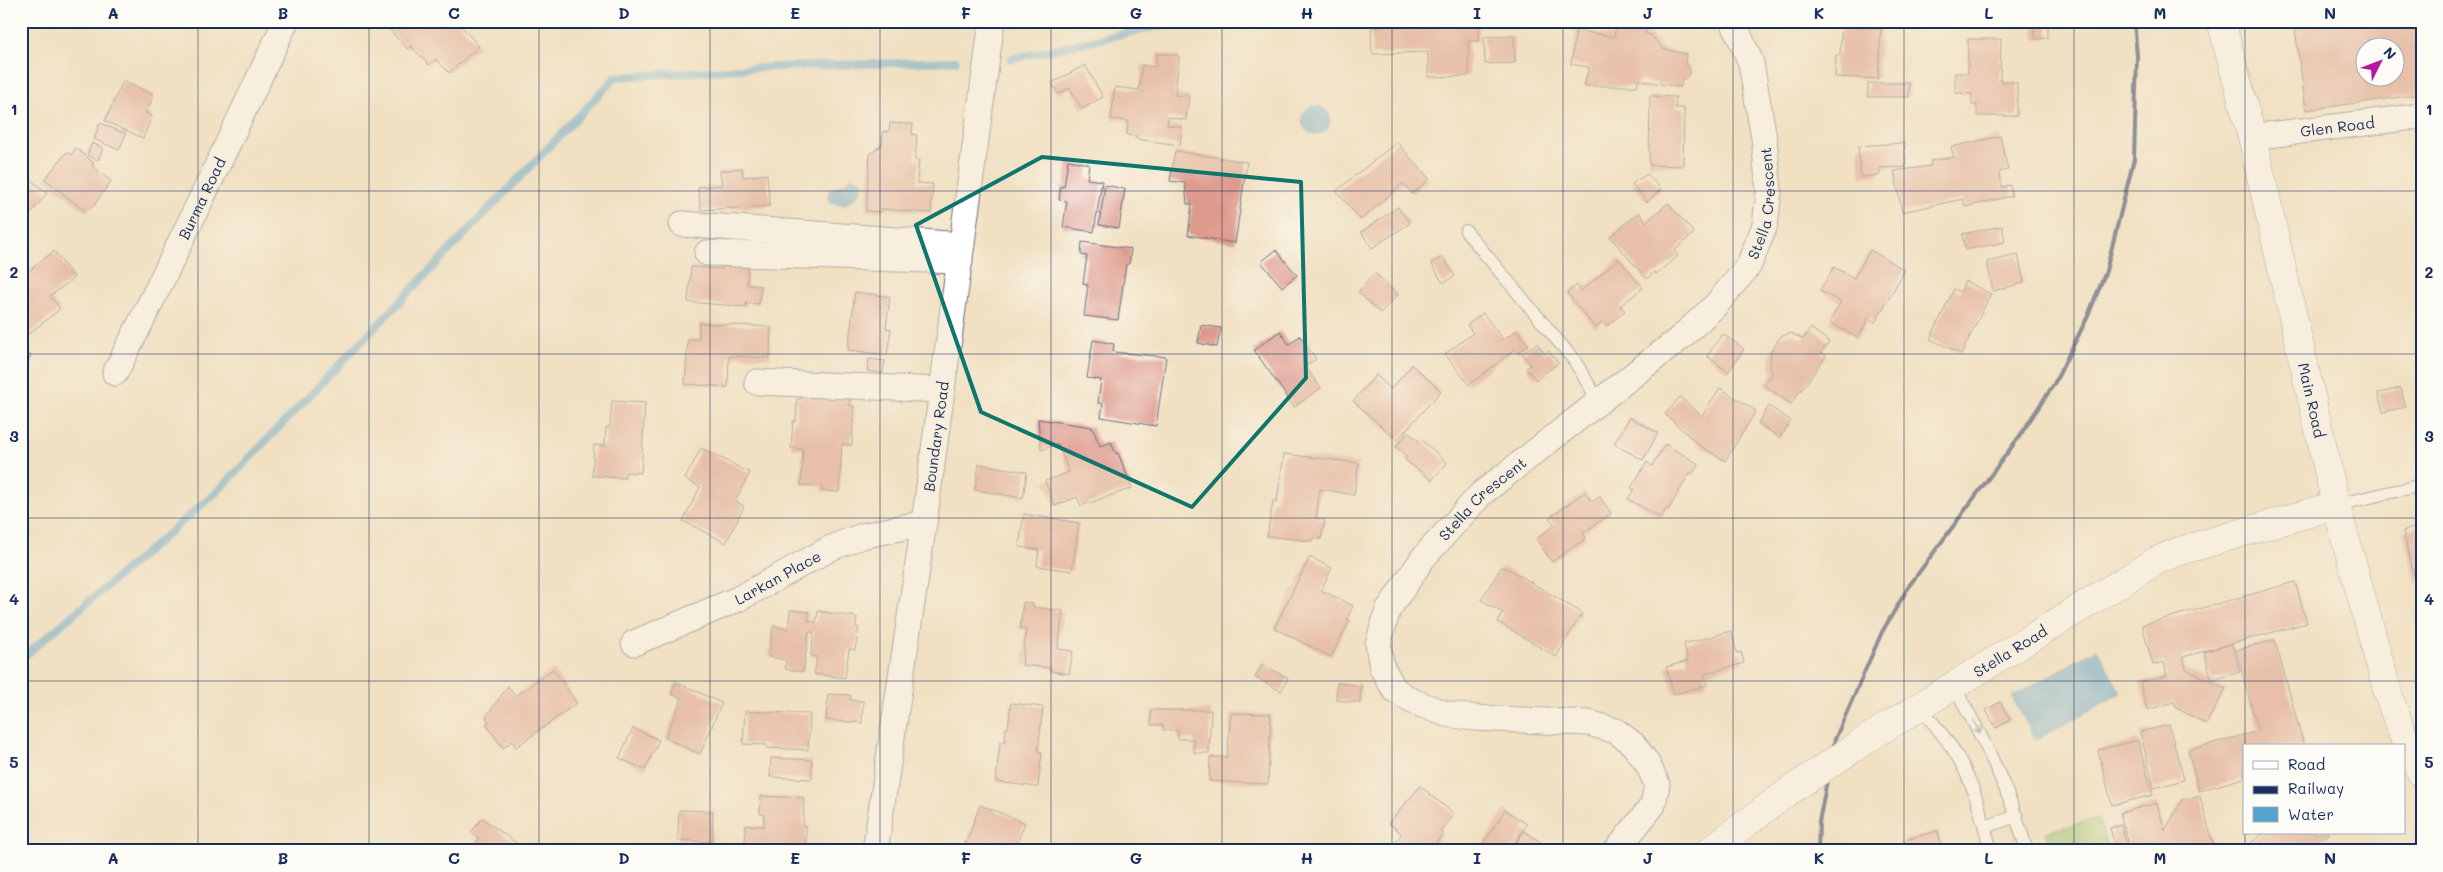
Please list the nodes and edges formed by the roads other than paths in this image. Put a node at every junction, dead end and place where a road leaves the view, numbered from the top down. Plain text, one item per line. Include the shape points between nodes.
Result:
1 (286, 21) edge
2 (992, 21) edge
3 (1733, 21) edge
4 (2221, 21) edge
5 (2422, 116) edge
6 (2252, 136) junction
7 (682, 224) dead end
8 (1466, 231) dead end
9 (707, 253) dead end
10 (961, 253) junction
11 (115, 373) dead end
12 (758, 382) dead end
13 (942, 390) junction
14 (1599, 402) junction
15 (2422, 485) edge
16 (2336, 505) junction
17 (924, 523) junction
18 (634, 643) dead end
19 (1953, 685) junction
20 (1920, 706) junction
21 (2422, 774) edge
22 (2017, 816) junction
23 (1985, 827) junction
24 (875, 851) edge
25 (1616, 851) edge
26 (1709, 851) edge
27 (1991, 851) edge
28 (2027, 851) edge

1 - 11 street, Burma Road via 174,260
2 - 10 street, Boundary Road
3 - 14 street, Stella Crescent via 1751,63 1764,138 1769,192 1765,225 1749,264 1716,304 1679,339
4 - 6 main road, Main Road
5 - 6 street, Glen Road
6 - 16 main road, Main Road
7 - 10 street
8 - 14 lane via 1574,360
9 - 10 street
10 - 13 street, Boundary Road
12 - 13 street
13 - 17 street, Boundary Road
14 - 25 street, Stella Crescent via 1481,494 1423,558 1388,610 1378,644 1382,668 1395,690 1412,701 1446,714 1475,718 1589,723 1616,732 1634,745 1657,784 1654,804
15 - 16 lane
16 - 19 main road, Stella Road via 2156,561
16 - 21 main road, Main Road via 2389,697
17 - 18 street, Larkan Place via 862,536 831,548 738,599
17 - 24 street, Boundary Road
19 - 20 main road, Stella Road
19 -> 22 lane via 1993,756
20 - 23 lane via 1970,778
20 - 26 main road, Stella Road, bridge via 1788,792
22 - 23 lane
22 - 28 lane
23 - 27 lane

